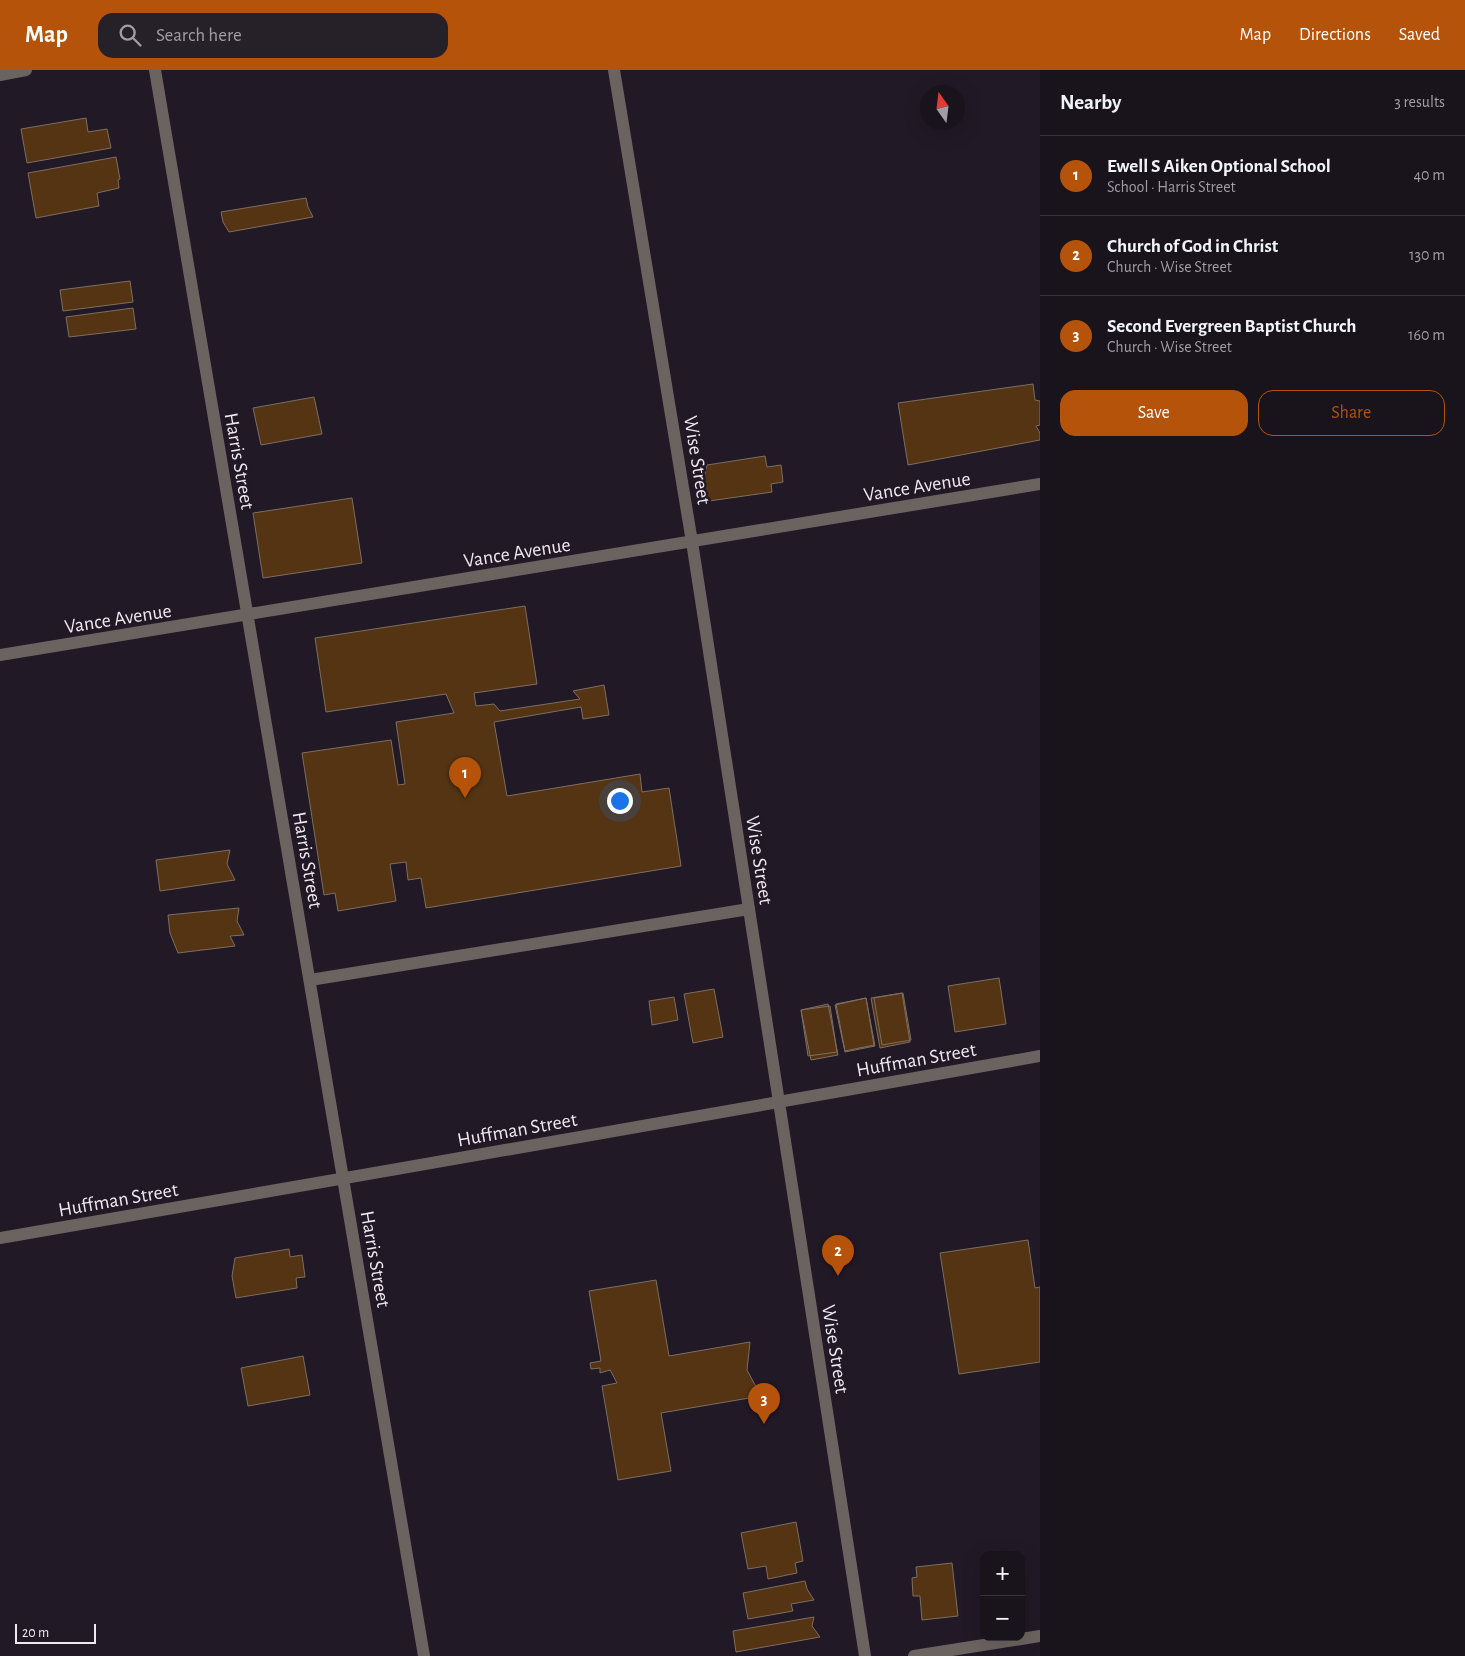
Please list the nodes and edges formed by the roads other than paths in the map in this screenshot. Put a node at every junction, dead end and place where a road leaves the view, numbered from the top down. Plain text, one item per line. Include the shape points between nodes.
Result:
1 (26, 70) edge
2 (155, 70) edge
3 (614, 70) edge
4 (0, 75) edge
5 (1040, 484) edge
6 (692, 542) junction
7 (247, 616) junction
8 (0, 655) edge
9 (748, 909) junction
10 (310, 980) junction
11 (1040, 1056) edge
12 (778, 1101) junction
13 (343, 1179) junction
14 (0, 1238) edge
15 (1040, 1636) edge
16 (424, 1656) edge
17 (865, 1656) edge
18 (914, 1656) edge

1 - 4 street
2 - 7 street, Harris Street
3 - 6 street, Wise Street
5 - 6 street, Vance Avenue
6 - 7 street, Vance Avenue
6 - 9 street, Wise Street
7 - 8 street, Vance Avenue
7 - 10 street, Harris Street
9 - 10 street
9 - 12 street, Wise Street
10 - 13 street, Harris Street
11 - 12 street, Huffman Street
12 - 13 street, Huffman Street
12 - 17 street, Wise Street
13 - 14 street, Huffman Street
13 - 16 street, Harris Street
15 - 18 street

